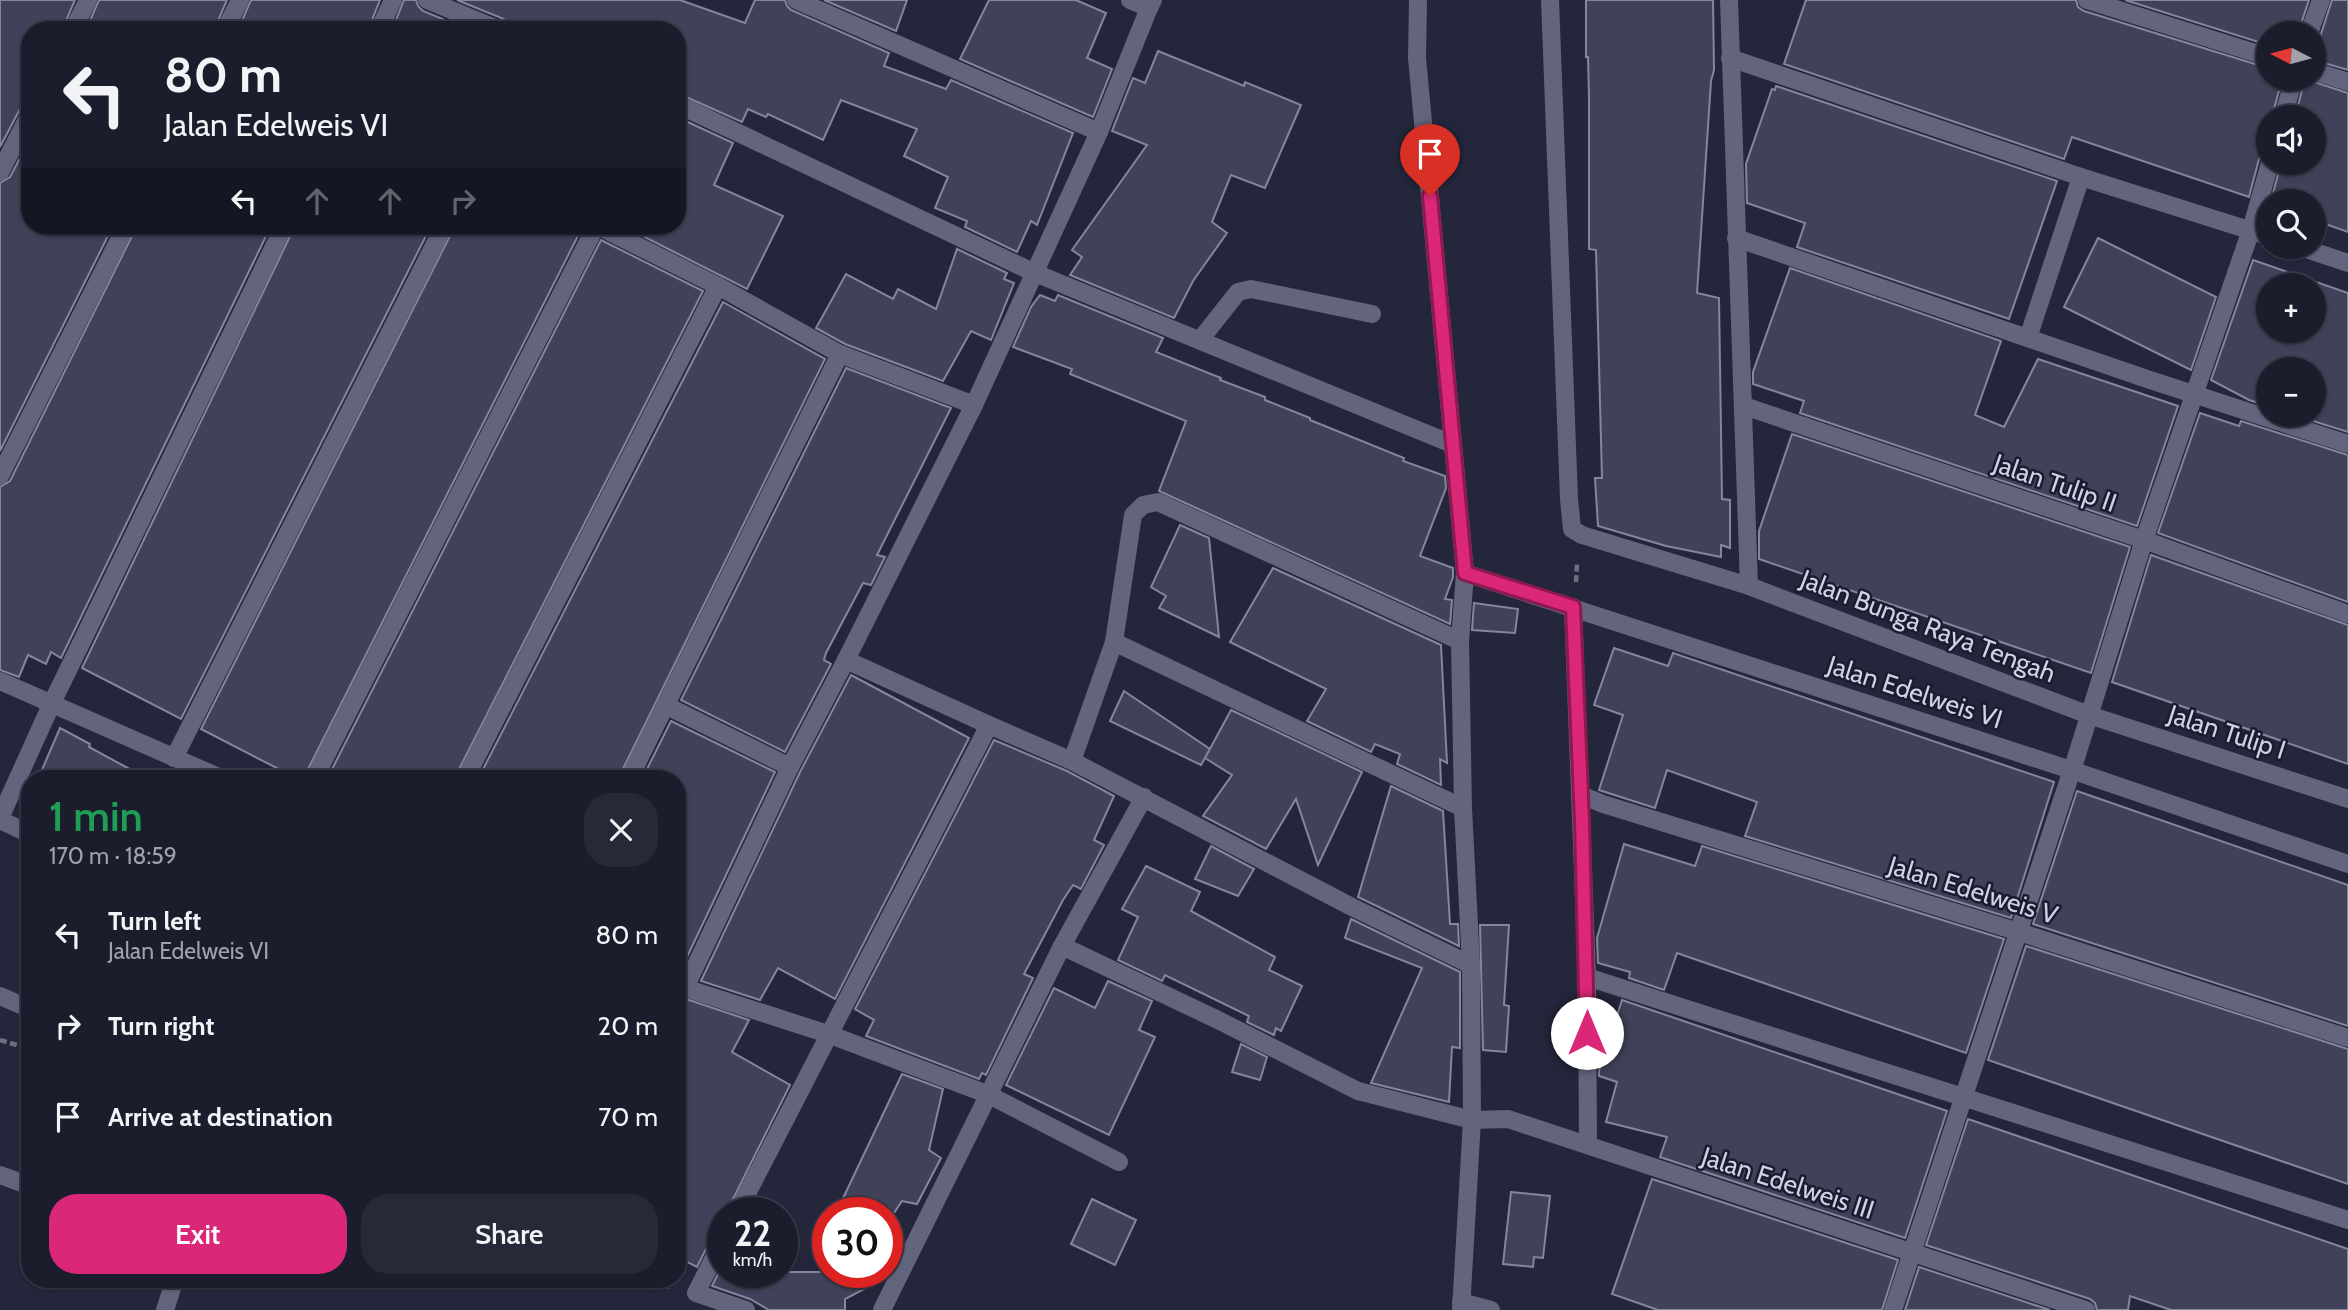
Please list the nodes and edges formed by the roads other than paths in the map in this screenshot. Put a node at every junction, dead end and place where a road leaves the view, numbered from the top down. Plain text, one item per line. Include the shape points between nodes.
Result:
1 (88, 0) edge
2 (240, 0) edge
3 (393, 0) edge
4 (427, 0) edge
5 (796, 0) edge
6 (1130, 0) edge
7 (1418, 0) edge
8 (1550, 0) edge
9 (1729, 0) edge
10 (2087, 0) edge
11 (2322, 0) edge
12 (1151, 4) edge
13 (78, 21) edge
14 (230, 21) edge
15 (383, 21) edge
16 (478, 21) edge
17 (2314, 21) edge
18 (2256, 53) edge
19 (1730, 58) junction
20 (2326, 75) edge
21 (2348, 82) edge
22 (686, 108) edge
23 (21, 131) edge
24 (1099, 132) junction
25 (0, 172) edge
26 (2081, 177) junction
27 (2256, 232) edge
28 (121, 235) edge
29 (280, 235) edge
30 (439, 235) edge
31 (592, 235) edge
32 (615, 235) edge
33 (1736, 238) junction
34 (2256, 241) edge
35 (2326, 256) edge
36 (2348, 263) edge
37 (1035, 273) junction
38 (718, 286) junction
39 (1372, 314) dead end
40 (1203, 336) junction
41 (2028, 338) junction
42 (840, 354) junction
43 (2196, 393) junction
44 (974, 405) junction
45 (1744, 406) junction
46 (1452, 444) junction
47 (2348, 444) edge
48 (0, 476) edge
49 (2144, 540) junction
50 (1465, 573) junction
51 (1749, 586) junction
52 (1573, 607) junction
53 (2348, 614) edge
54 (1460, 641) junction
55 (1114, 642) junction
56 (846, 660) junction
57 (0, 681) edge
58 (51, 705) junction
59 (666, 705) junction
60 (2087, 722) junction
61 (989, 725) junction
62 (174, 758) junction
63 (1072, 761) junction
64 (2074, 763) junction
65 (789, 766) junction
66 (22, 770) edge
67 (202, 770) edge
68 (319, 770) edge
69 (470, 770) edge
70 (634, 770) edge
71 (21, 772) edge
72 (1581, 795) junction
73 (1144, 797) junction
74 (2348, 799) edge
75 (1463, 808) junction
76 (0, 819) edge
77 (21, 830) edge
78 (2348, 864) edge
79 (2019, 932) junction
80 (1062, 946) junction
81 (1471, 965) junction
82 (1587, 977) junction
83 (686, 979) edge
84 (686, 993) edge
85 (0, 996) edge
86 (21, 1005) edge
87 (828, 1034) junction
88 (2348, 1038) edge
89 (986, 1094) junction
90 (1965, 1097) junction
91 (1472, 1120) junction
92 (1588, 1144) junction
93 (1119, 1162) dead end
94 (0, 1175) edge
95 (21, 1183) edge
96 (745, 1197) edge
97 (2348, 1220) edge
98 (1913, 1252) junction
99 (707, 1271) edge
100 (172, 1288) edge
101 (1461, 1306) edge
102 (165, 1310) edge
103 (746, 1310) edge
104 (881, 1310) edge
105 (1491, 1310) edge
106 (1893, 1310) edge
107 (2086, 1310) edge

1 - 13 street
2 - 14 street
3 - 15 street
4 - 16 street
5 - 24 street
6 - 12 street
7 - 46 street via 1417,58
8 - 51 street, Jalan Bunga Raya Tengah via 1572,528 1582,535
9 - 19 street
10 - 18 street
11 - 17 street
12 - 24 street
19 - 26 street
19 - 33 street
20 - 21 street
22 - 37 street
23 - 25 street
24 - 37 street
26 - 27 street
26 - 41 street
28 - 48 street
29 - 58 street
30 - 62 street
31 - 68 street
32 - 38 street
33 - 41 street
33 - 45 street
34 - 43 street
35 - 36 street
37 - 40 street
37 - 44 street
38 - 42 street
38 - 69 street
39 - 40 street via 1251,289 1238,292
40 - 46 street
41 - 43 street
42 - 44 street
42 - 59 street
43 - 47 street
43 - 49 street
44 - 56 street
45 - 49 street, Jalan Tulip II
45 - 51 street
46 - 50 street
49 - 53 street, Jalan Tulip II
49 - 60 street
50 - 52 street, Jalan Edelweis VI
50 - 54 street
51 - 60 street, Jalan Bunga Raya Tengah
52 - 64 street, Jalan Edelweis VI
52 - 72 street
54 - 55 street via 1158,502 1143,505 1133,515
54 - 75 street
55 - 63 street
55 - 75 street
56 - 61 street
56 - 65 street
57 - 58 street
58 - 62 street
58 - 66 street
59 - 65 street
59 - 70 street
60 - 64 street
60 - 74 street, Jalan Tulip I
61 - 63 street
61 - 87 street
62 - 67 street
63 - 73 street
64 - 78 street, Jalan Edelweis VI
64 - 79 street
65 - 83 street
71 - 76 street
72 - 79 street, Jalan Edelweis V
72 - 82 street
73 - 80 street
73 - 81 street
75 - 81 street
76 - 77 street
79 - 88 street, Jalan Edelweis V
79 - 90 street
80 - 89 street
80 - 91 street, Jalan Edelweis III via 1358,1091
81 - 91 street
82 - 90 street
82 - 92 street
84 - 87 street
85 - 86 street
87 - 89 street
87 - 96 street
89 - 93 street
89 - 104 street
90 - 97 street
90 - 98 street
91 - 92 street, Jalan Edelweis III via 1508,1119
91 - 101 street
92 - 98 street, Jalan Edelweis III
94 - 95 street
98 - 106 street
98 - 107 street, Jalan Edelweis III
99 - 103 street via 696,1293
100 - 102 street
101 - 105 street

